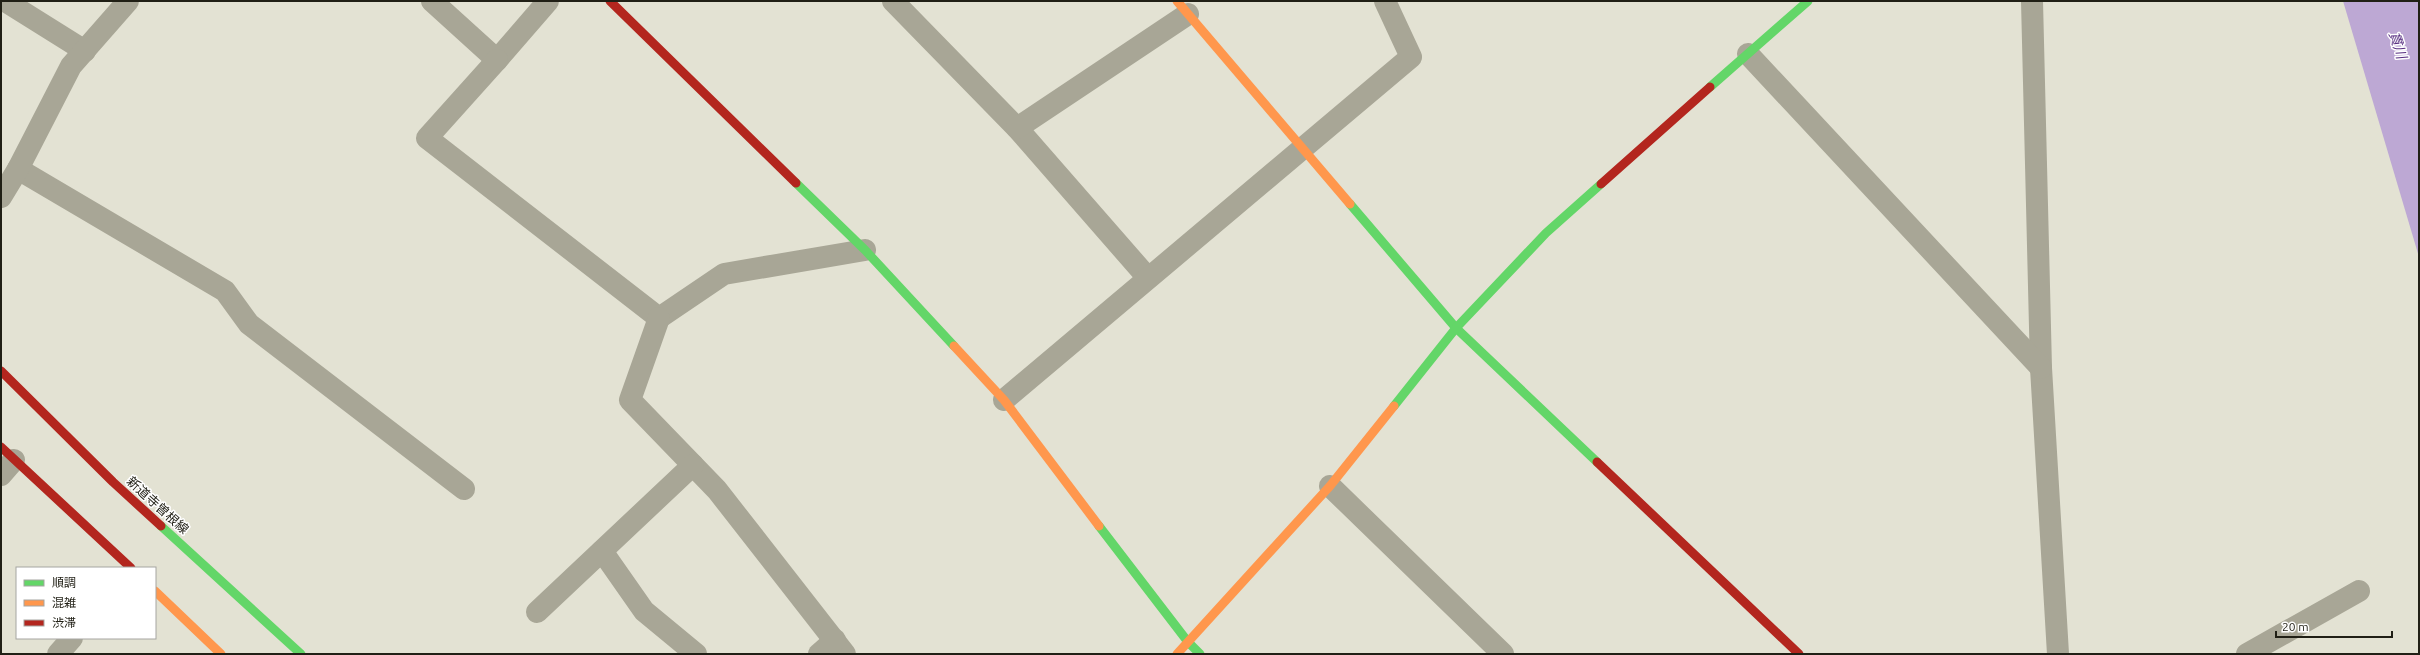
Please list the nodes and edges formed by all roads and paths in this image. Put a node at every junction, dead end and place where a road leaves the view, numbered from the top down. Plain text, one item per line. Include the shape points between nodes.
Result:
1 (5, 1) edge
2 (128, 1) edge
3 (432, 1) edge
4 (548, 1) edge
5 (610, 1) edge
6 (893, 1) edge
7 (1385, 1) edge
8 (1808, 1) edge
9 (2032, 1) edge
10 (1183, 7) edge
11 (85, 51) junction
12 (1748, 54) junction
13 (497, 60) junction
14 (1017, 128) junction
15 (1303, 148) junction
16 (18, 169) junction
17 (1, 197) edge
18 (865, 250) junction
19 (1148, 278) junction
20 (659, 318) junction
21 (1456, 328) junction
22 (2041, 368) junction
23 (1, 371) edge
24 (1004, 400) junction
25 (5, 460) edge
26 (693, 465) junction
27 (1330, 486) junction
28 (464, 489) dead end
29 (602, 552) junction
30 (130, 567) edge
31 (2359, 591) dead end
32 (156, 592) edge
33 (537, 612) dead end
34 (71, 639) edge
35 (1188, 642) junction
36 (833, 649) edge
37 (58, 654) edge
38 (221, 654) edge
39 (301, 654) edge
40 (696, 654) edge
41 (1177, 654) edge
42 (1200, 654) edge
43 (1503, 654) edge
44 (1799, 654) edge
45 (2058, 654) edge
46 (2247, 654) edge

1 - 11 street
2 - 11 street
3 - 13 street
4 - 13 street
5 - 18 street
6 - 14 street
7 - 15 street via 1411,56
8 - 12 street
9 - 22 street
10 - 14 street
10 - 15 street
11 - 16 street via 71,66
12 - 21 street via 1546,233
12 - 22 street
13 - 20 street via 427,138
14 - 19 street
15 - 19 street
15 - 21 street
16 - 17 street
16 - 28 street via 224,291 248,324
18 - 20 street via 724,274
18 - 24 street
19 - 24 street
20 - 26 street via 630,400
21 - 27 street
21 - 44 street
22 - 45 street
23 - 39 street, 新道寺曽根線 via 113,482
24 - 35 street
25 - 30 street
26 - 29 street
26 - 36 street via 717,490
27 - 35 street
27 - 43 street
29 - 33 street
29 - 40 street via 644,611
31 - 46 street
32 - 38 street
34 - 37 street
35 - 41 street
35 - 42 street

